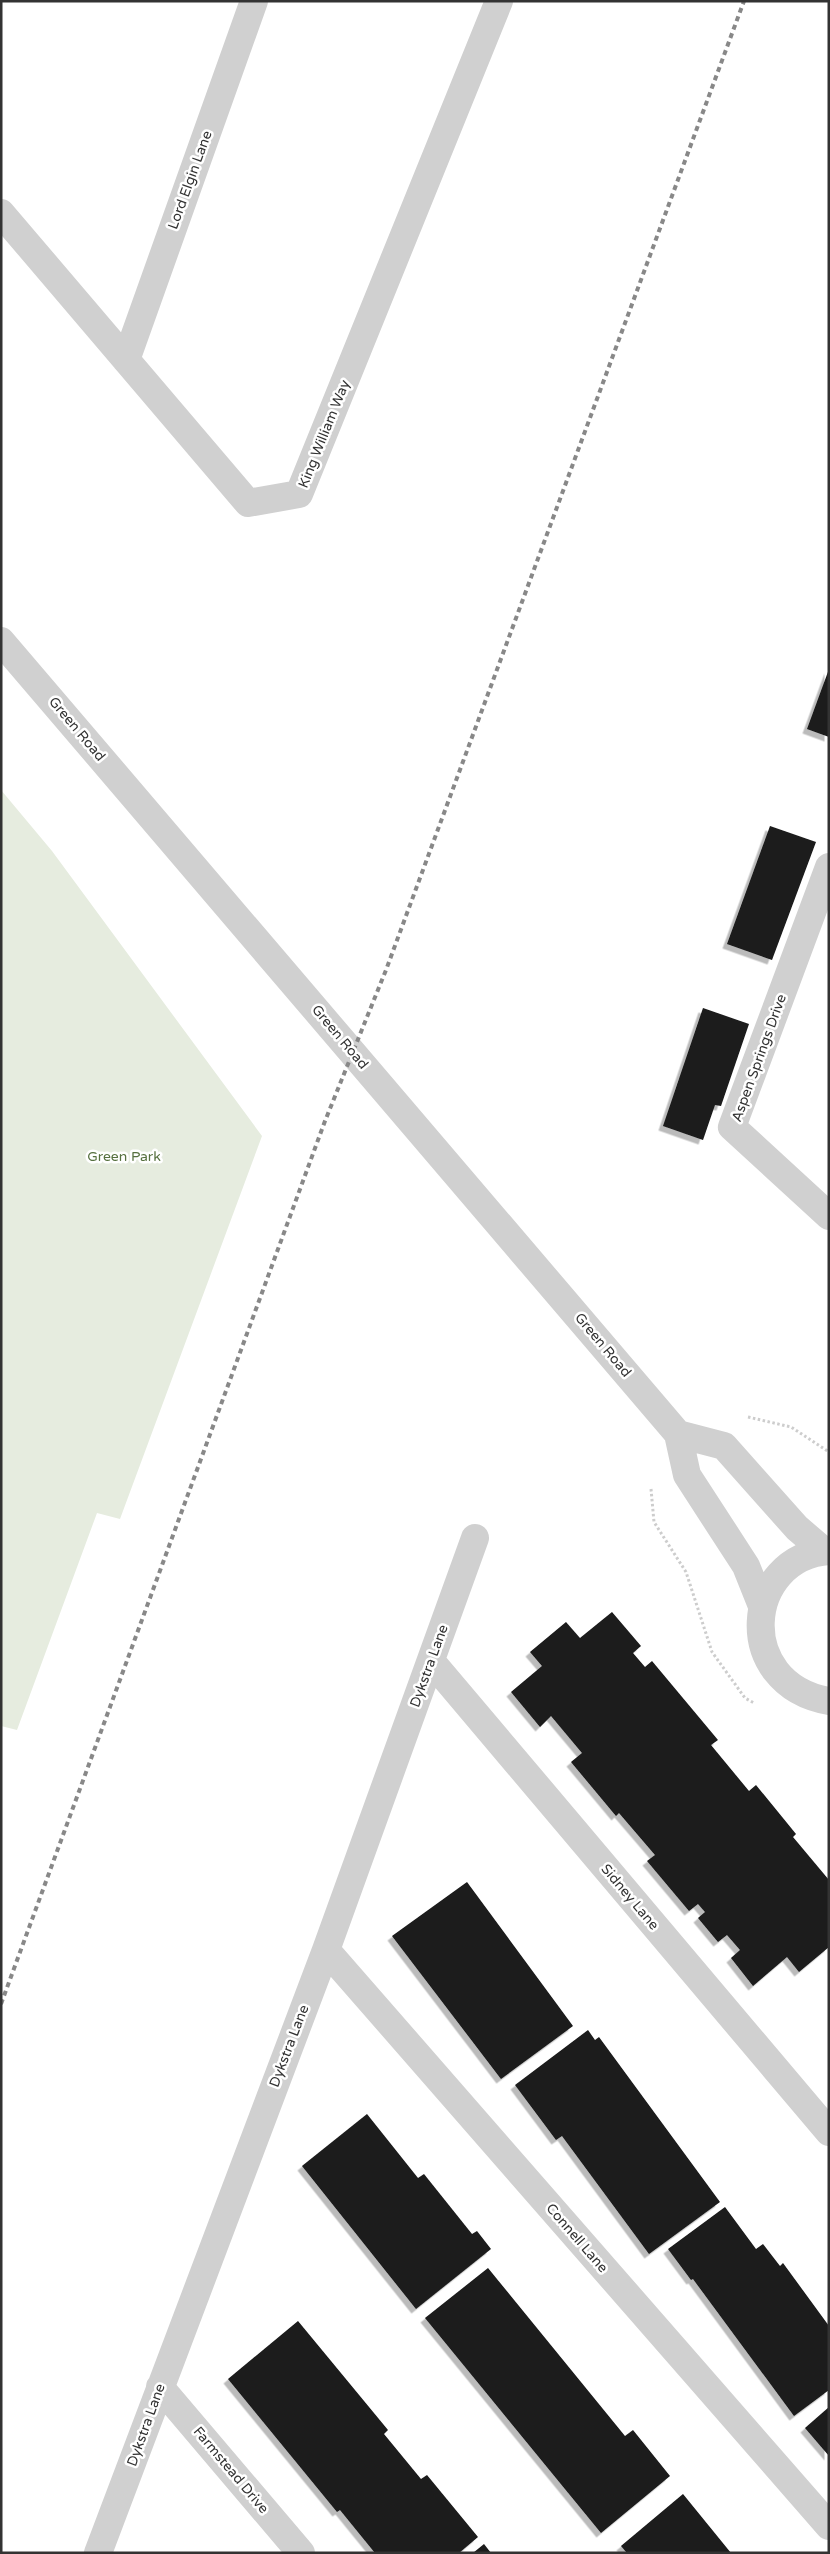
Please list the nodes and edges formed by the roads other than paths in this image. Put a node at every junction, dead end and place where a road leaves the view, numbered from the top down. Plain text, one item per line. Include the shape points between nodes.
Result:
1 (254, 1) edge
2 (499, 1) edge
3 (1, 213) edge
4 (126, 360) junction
5 (1, 641) edge
6 (829, 868) edge
7 (829, 1216) edge
8 (678, 1434) junction
9 (476, 1538) dead end
10 (826, 1551) edge
11 (762, 1606) junction
12 (431, 1661) junction
13 (829, 1701) edge
14 (326, 1950) junction
15 (829, 2132) edge
16 (160, 2387) junction
17 (829, 2526) edge
18 (98, 2553) edge
19 (302, 2553) edge

1 - 4 street, Lord Elgin Lane
2 - 4 street, King William Way via 300,494 248,503
3 - 4 street, King William Way
5 - 8 street, Green Road
6 - 7 street, Aspen Springs Drive via 732,1126
8 - 10 street via 724,1446 797,1528
8 - 11 street, Green Road via 687,1475 746,1566
9 - 12 street, Dykstra Lane
10 - 11 street via 803,1558 785,1570 771,1586
11 - 13 street via 762,1645 780,1678 795,1691
12 - 14 street, Dykstra Lane
12 - 15 street, Sidney Lane
14 - 16 street, Dykstra Lane
14 - 17 street, Connell Lane
16 - 18 street, Dykstra Lane
16 - 19 street, Farmstead Drive

